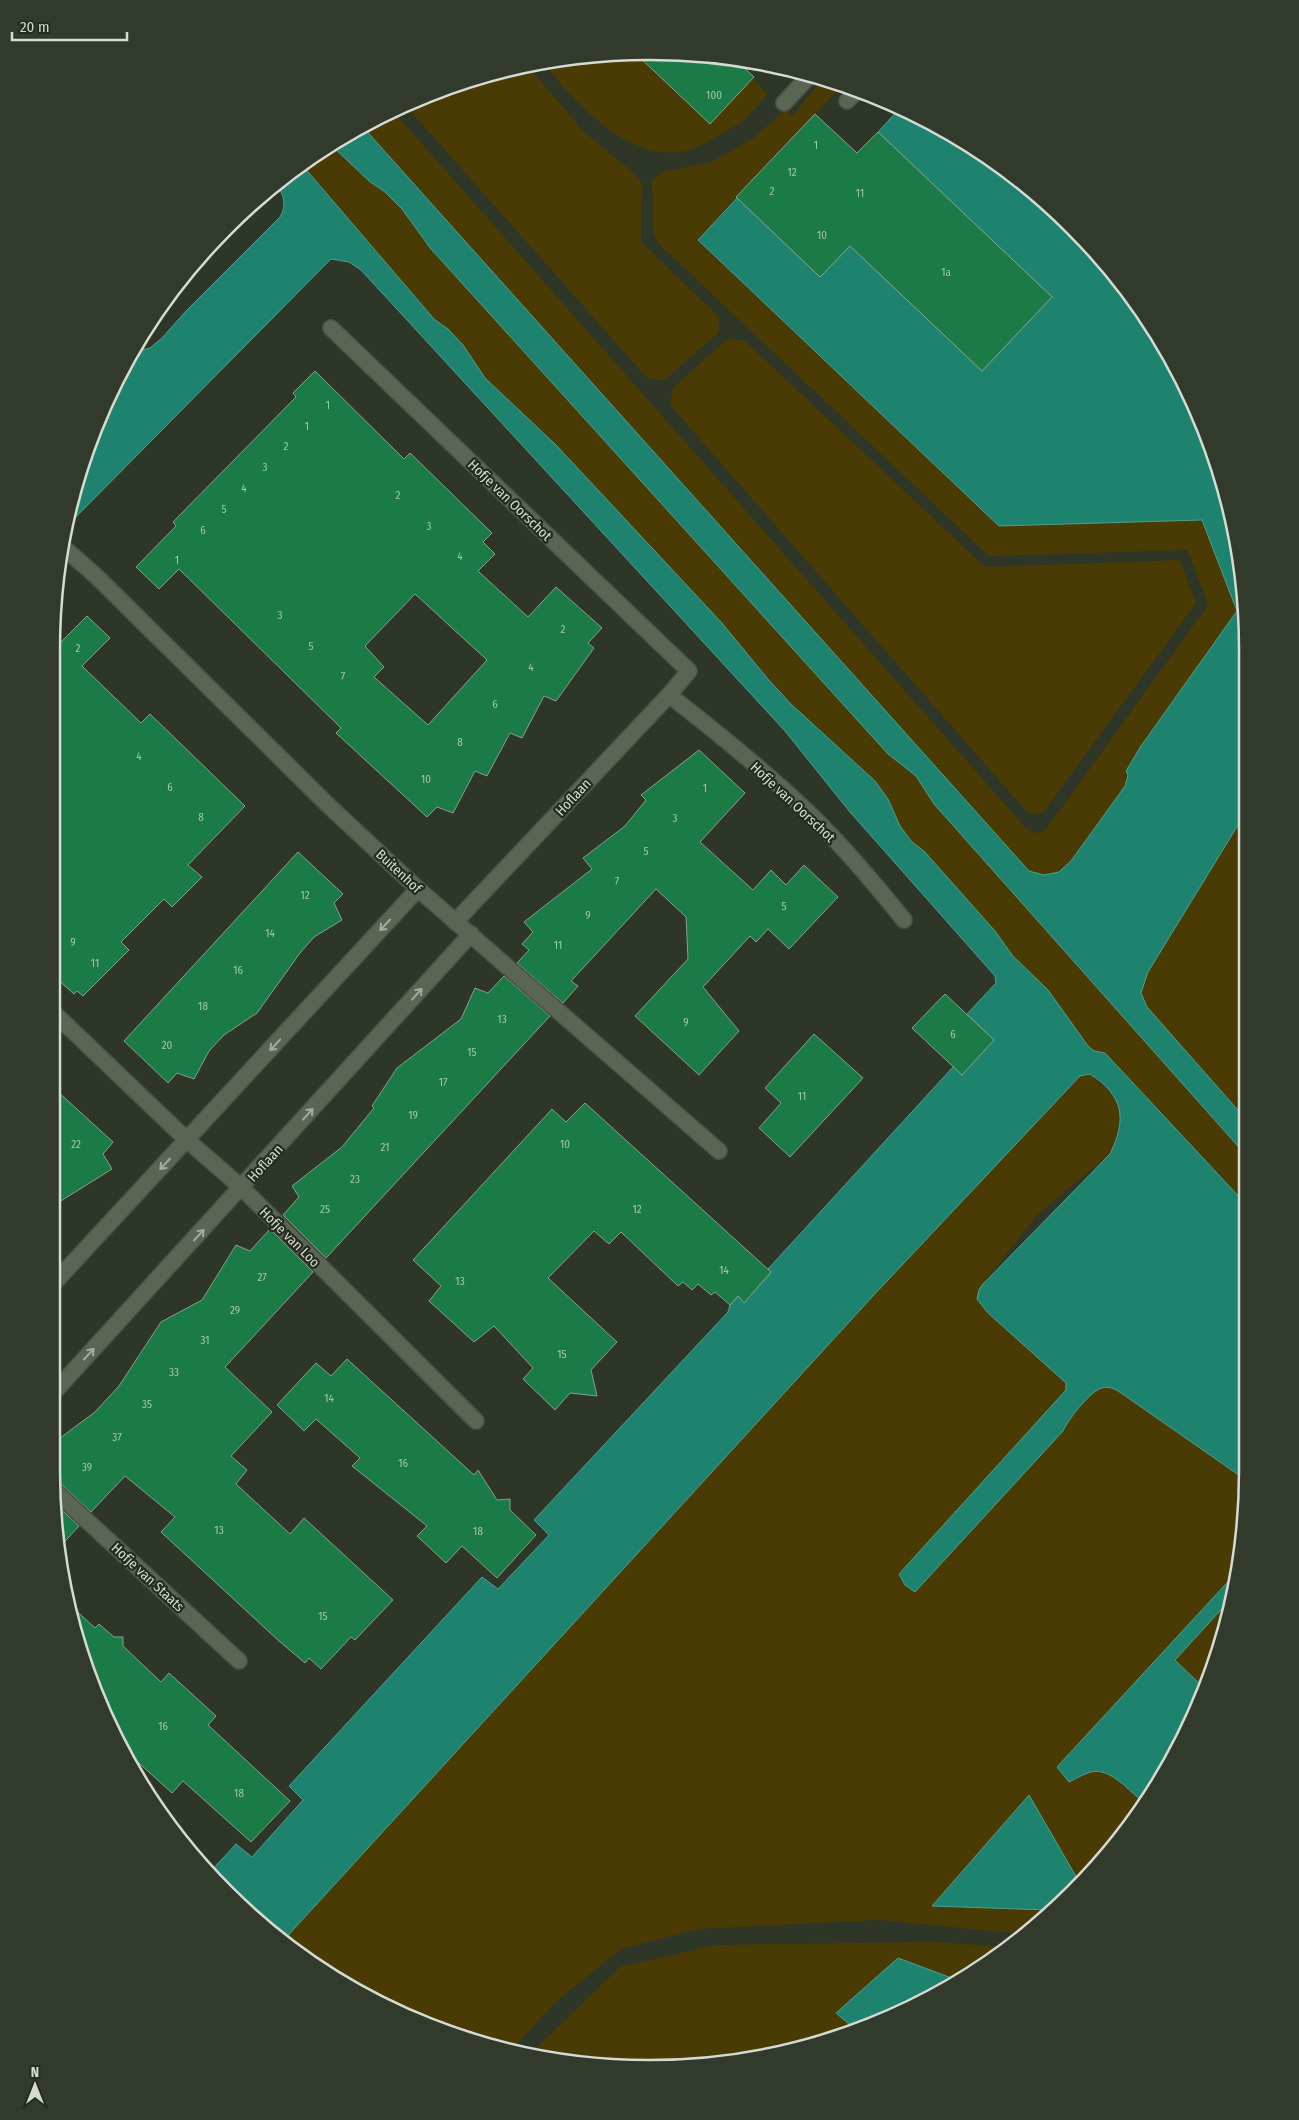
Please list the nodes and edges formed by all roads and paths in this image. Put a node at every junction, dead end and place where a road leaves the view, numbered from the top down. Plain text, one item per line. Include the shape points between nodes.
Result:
1 (805, 81) edge
2 (784, 103) dead end
3 (331, 328) dead end
4 (68, 552) edge
5 (689, 671) joint
6 (669, 695) junction
7 (418, 889) junction
8 (904, 920) dead end
9 (455, 922) junction
10 (471, 934) junction
11 (60, 1019) edge
12 (187, 1140) junction
13 (719, 1151) dead end
14 (242, 1188) junction
15 (60, 1277) edge
16 (60, 1386) edge
17 (476, 1421) dead end
18 (61, 1496) edge
19 (239, 1661) dead end

1 - 2 street
3 - 5 street, Hofje van Oorschot
4 - 7 street, Buitenhof
5 - 6 street, Hoflaan
6 - 8 street, Hofje van Oorschot via 705,722 811,815 861,867
6 - 9 street, Hoflaan
7 - 9 street, Buitenhof
7 -> 12 street
9 - 10 street, Buitenhof
10 - 13 street, Buitenhof
14 -> 10 street, Hoflaan
11 - 12 street, Hofje van Loo
12 - 14 street, Hofje van Loo
12 -> 15 street
16 -> 14 street, Hoflaan
14 - 17 street, Hofje van Loo
18 - 19 street, Hofje van Staats

